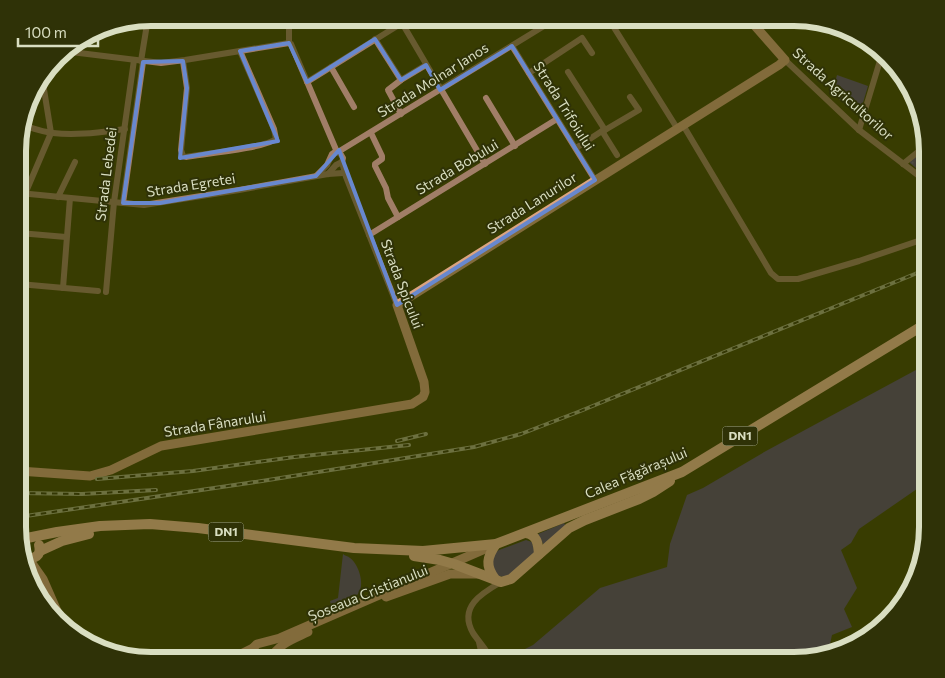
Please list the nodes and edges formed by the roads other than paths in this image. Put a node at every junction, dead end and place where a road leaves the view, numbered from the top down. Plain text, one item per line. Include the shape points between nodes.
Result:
1 (146, 26) edge
2 (289, 26) edge
3 (395, 26) edge
4 (408, 26) edge
5 (543, 27) edge
6 (614, 27) edge
7 (756, 27) edge
8 (375, 39) junction
9 (289, 42) junction
10 (512, 46) junction
11 (240, 51) junction
12 (75, 53) edge
13 (592, 53) dead end
14 (785, 60) junction
15 (139, 61) junction
16 (184, 61) junction
17 (880, 61) edge
18 (426, 65) junction
19 (331, 67) junction
20 (568, 72) dead end
21 (528, 73) junction
22 (401, 80) junction
23 (307, 82) junction
24 (44, 88) edge
25 (440, 90) junction
26 (630, 96) dead end
27 (486, 98) dead end
28 (354, 107) dead end
29 (401, 114) junction
30 (557, 119) junction
31 (680, 126) junction
32 (29, 127) edge
33 (124, 128) junction
34 (860, 130) junction
35 (604, 131) junction
36 (51, 133) junction
37 (371, 133) junction
38 (515, 146) junction
39 (576, 148) junction
40 (918, 152) edge
41 (617, 155) dead end
42 (337, 157) junction
43 (75, 162) dead end
44 (485, 164) junction
45 (903, 164) junction
46 (328, 174) junction
47 (344, 175) junction
48 (918, 175) edge
49 (316, 176) junction
50 (595, 180) junction
51 (26, 185) edge
52 (26, 193) edge
53 (58, 196) junction
54 (70, 198) junction
55 (114, 202) junction
56 (123, 203) junction
57 (398, 217) junction
58 (26, 234) edge
59 (369, 235) junction
60 (66, 237) junction
61 (918, 241) edge
62 (26, 285) edge
63 (63, 288) junction
64 (98, 291) dead end
65 (106, 292) dead end
66 (397, 305) junction
67 (918, 328) edge
68 (419, 400) joint
69 (27, 472) edge
70 (682, 472) junction
71 (114, 526) junction
72 (526, 533) junction
73 (31, 538) junction
74 (27, 539) edge
75 (496, 544) junction
76 (354, 548) junction
77 (40, 552) junction
78 (539, 554) junction
79 (31, 558) edge
80 (454, 564) junction
81 (33, 567) edge
82 (481, 574) junction
83 (43, 579) junction
84 (498, 580) junction
85 (55, 606) edge
86 (478, 641) junction
87 (263, 643) junction
88 (253, 648) junction
89 (486, 649) joint
90 (247, 651) edge
91 (253, 651) edge
92 (270, 651) edge
93 (276, 651) edge
94 (481, 652) edge
95 (493, 652) edge

1 - 15 street, Strada Lebedei
2 - 9 street
3 - 8 street
4 - 18 street
5 - 10 street, Strada Molnar Janos
6 - 31 street
7 - 14 street, Strada Agricultorilor
8 - 19 street
8 - 22 street
9 - 11 street
9 - 23 street, Strada Spicului
10 - 21 street, Strada Trifoiului
10 - 25 street, Strada Molnar Janos
11 - 16 street
11 - 16 street via 276,139 255,146 183,156 188,88
12 - 15 street
13 - 21 street via 582,38
14 - 31 street, Strada Lanurilor
14 - 34 street, Strada Agricultorilor
15 - 16 street
15 - 33 street, Strada Lebedei
15 - 56 street, Strada Lebedei
17 - 34 street
18 - 22 street
18 - 25 street
19 - 23 street
19 - 28 street
20 - 35 street
21 - 30 street, Strada Trifoiului
22 - 29 street via 388,90
23 - 42 street, Strada Spicului
24 - 36 street
25 - 29 street, Strada Molnar Janos
25 - 44 street
26 - 35 street via 638,110
27 - 38 street
29 - 37 street, Strada Molnar Janos
30 - 38 street, Strada Bobului
30 - 39 street, Strada Trifoiului
31 - 50 street, Strada Lanurilor
31 - 61 street via 776,278 798,279
32 - 36 street
33 - 36 street via 83,134
33 - 55 street, Strada Lebedei
34 - 45 street, Strada Agricultorilor
35 - 39 street
35 - 41 street
36 - 51 street, Strada Egretei
37 - 42 street, Strada Molnar Janos
37 - 57 street via 382,156 375,166
38 - 44 street, Strada Bobului
39 - 50 street, Strada Trifoiului
40 - 45 street
42 - 46 street
42 - 47 street, Strada Spicului
42 - 49 street
43 - 53 street
44 - 57 street, Strada Bobului
45 - 48 street, Strada Agricultorilor
46 - 47 street
46 - 49 street, Strada Egretei
47 - 59 street, Strada Spicului
49 - 56 street, Strada Egretei via 160,203
50 - 66 street, Strada Lanurilor
52 - 53 street, Strada Egretei
53 - 54 street, Strada Egretei
54 - 55 street, Strada Egretei
54 - 60 street
55 - 56 street, Strada Egretei
55 - 65 street, Strada Lebedei
57 - 59 street, Strada Bobului
58 - 60 street
59 - 66 street, Strada Spicului
60 - 63 street
62 - 63 street
63 - 64 street
66 - 68 street, Strada Spicului via 424,382 425,392
67 - 70 main road, Calea Făgărașului / DN1
68 - 69 street, Strada Fânarului via 349,416 161,446 90,476
70 - 72 main road, Calea Făgărașului / DN1
70 - 78 main road, DN1 via 654,492 577,524
71 - 73 main road, Calea Făgărașului / DN1
71 - 76 main road, Calea Făgărașului / DN1 via 173,525
71 - 77 main road, Calea Făgărașului / DN1 via 62,541
72 - 75 main road, Calea Făgărașului / DN1
72 - 78 main road via 537,539
73 - 74 main road, Calea Făgărașului / DN1
73 - 77 main road via 39,544
75 - 76 main road, Calea Făgărașului / DN1 via 423,552
75 - 80 street, Șoseaua Cristianului
75 - 84 main road via 487,561 489,570
76 - 80 main road, Calea Făgărașului / DN1
77 - 79 main road, Calea Făgărașului / DN1
77 - 83 street
78 - 84 main road, DN1 via 511,579
80 - 82 main road, DN1
80 - 87 street, Șoseaua Cristianului
81 - 83 street
82 - 84 main road, DN1
82 - 93 street, Șoseaua Cristianului via 450,574 376,601 283,644
83 - 85 street
84 - 86 street via 476,599 469,612 469,626
86 - 89 street
86 - 94 street
87 - 88 street, Șoseaua Cristianului
87 - 92 street, Șoseaua Cristianului
88 - 90 street, Șoseaua Cristianului
88 - 91 street
89 - 95 street

